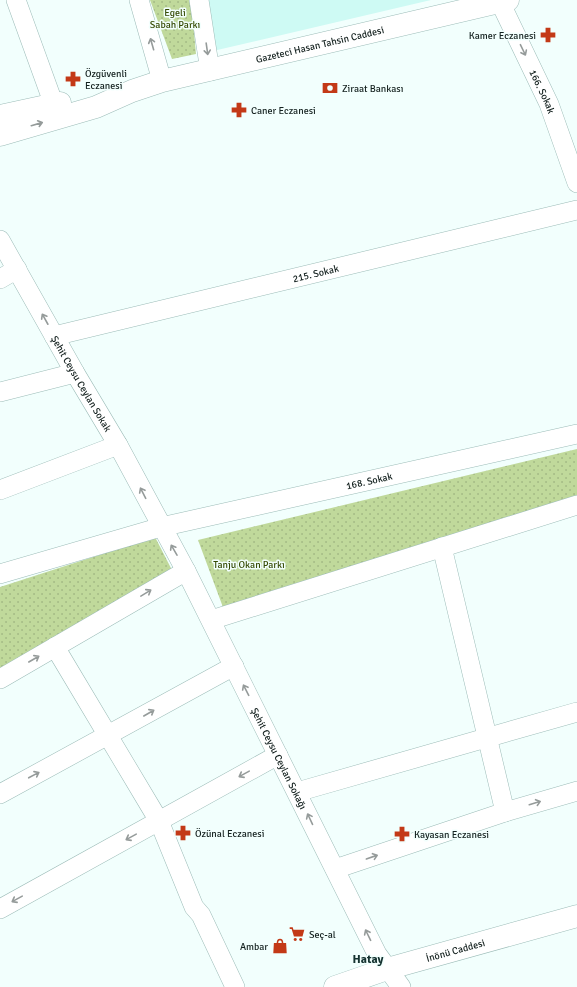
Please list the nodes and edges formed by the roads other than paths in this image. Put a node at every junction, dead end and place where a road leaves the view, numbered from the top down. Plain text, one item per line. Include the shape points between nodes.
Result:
1 (16, 0) edge
2 (139, 0) edge
3 (200, 0) edge
4 (504, 1) edge
5 (210, 71) junction
6 (162, 81) junction
7 (132, 91) junction
8 (54, 105) junction
9 (0, 116) edge
10 (0, 135) edge
11 (577, 183) edge
12 (577, 210) edge
13 (0, 240) edge
14 (17, 269) junction
15 (0, 279) edge
16 (54, 336) junction
17 (75, 374) junction
18 (0, 392) edge
19 (577, 434) edge
20 (118, 445) junction
21 (0, 490) edge
22 (577, 505) edge
23 (161, 527) junction
24 (442, 547) junction
25 (186, 571) junction
26 (0, 574) edge
27 (211, 620) junction
28 (55, 647) junction
29 (234, 666) junction
30 (0, 679) edge
31 (577, 712) edge
32 (107, 736) junction
33 (488, 737) junction
34 (278, 755) junction
35 (577, 791) edge
36 (297, 792) junction
37 (0, 794) edge
38 (505, 812) junction
39 (159, 821) junction
40 (335, 869) junction
41 (0, 909) edge
42 (577, 916) edge
43 (387, 969) junction
44 (236, 987) edge
45 (335, 987) edge
46 (400, 987) edge

1 - 8 street
6 -> 2 street
3 -> 5 street
4 - 5 main road, Gazeteci Hasan Tahsin Caddesi
4 -> 11 street, 166. Sokak via 550,104
5 - 6 main road, Gazeteci Hasan Tahsin Caddesi
6 - 7 main road, Gazeteci Hasan Tahsin Caddesi
7 - 8 main road, Gazeteci Hasan Tahsin Caddesi via 91,93
10 -> 7 main road, Gazeteci Hasan Tahsin Caddesi via 96,107
8 - 9 main road, Gazeteci Hasan Tahsin Caddesi
12 - 16 street, 215. Sokak
13 - 14 street, Şehit Ceysu Ceylan Sokak
14 - 15 street
16 -> 14 street, Şehit Ceysu Ceylan Sokak
16 - 17 street, Şehit Ceysu Ceylan Sokak
17 - 18 street
17 - 20 street, Şehit Ceysu Ceylan Sokak
19 - 23 street, 168. Sokak
20 - 21 street
23 -> 20 street, Şehit Ceysu Ceylan Sokak
22 - 24 street
25 -> 23 street, Şehit Ceysu Ceylan Sokağı
23 - 26 street, 168. Sokak
24 - 27 street
24 - 33 street
25 - 27 street, Şehit Ceysu Ceylan Sokağı
28 -> 25 street
27 - 29 street, Şehit Ceysu Ceylan Sokağı
30 -> 28 street
28 - 32 street
32 -> 29 street
34 -> 29 street, Şehit Ceysu Ceylan Sokağı
31 - 33 street
37 -> 32 street
32 - 39 street
33 - 36 street
33 - 38 street
34 - 36 street, Şehit Ceysu Ceylan Sokağı
34 -> 39 street
38 -> 35 street
40 -> 36 street, Şehit Ceysu Ceylan Sokağı
40 -> 38 street
39 -> 41 street
39 - 44 street via 194,907 201,915
43 -> 40 street, Şehit Ceysu Ceylan Sokağı
42 - 43 main road, İnönü Caddesi
43 - 45 main road, İnönü Caddesi
43 - 46 street, Şehit Ceysu Ceylan Sokağı

